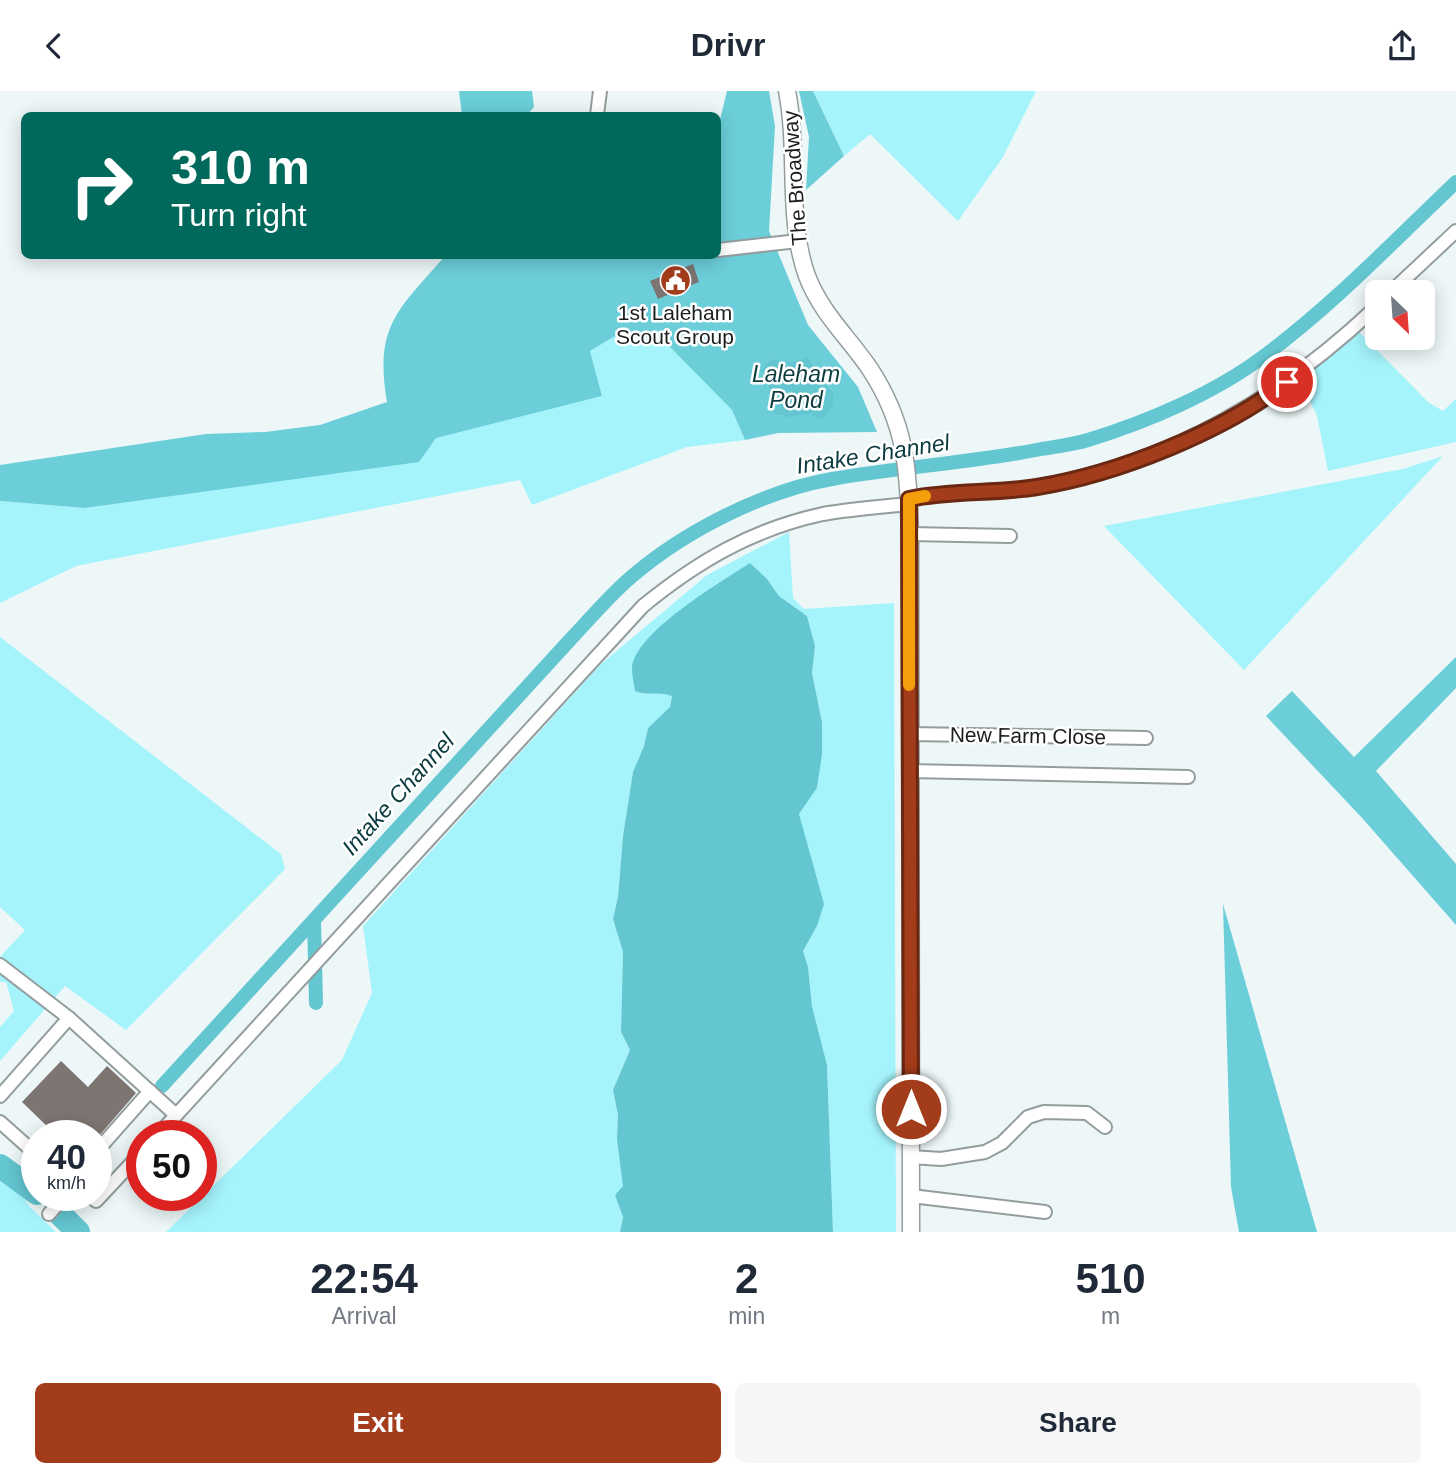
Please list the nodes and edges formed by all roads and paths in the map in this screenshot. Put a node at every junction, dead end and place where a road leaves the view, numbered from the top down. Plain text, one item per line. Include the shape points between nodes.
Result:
1 (600, 91) edge
2 (787, 91) edge
3 (597, 112) edge
4 (1456, 231) edge
5 (798, 241) junction
6 (721, 250) edge
7 (1404, 280) edge
8 (1365, 317) edge
9 (909, 498) junction
10 (909, 534) junction
11 (1010, 536) dead end
12 (909, 734) junction
13 (1146, 738) dead end
14 (909, 771) junction
15 (1188, 777) dead end
16 (0, 965) edge
17 (69, 1018) junction
18 (150, 1091) junction
19 (0, 1096) edge
20 (176, 1115) junction
21 (171, 1120) edge
22 (0, 1122) edge
23 (1105, 1127) dead end
24 (112, 1134) edge
25 (21, 1141) edge
26 (911, 1157) junction
27 (126, 1169) edge
28 (112, 1185) edge
29 (911, 1196) junction
30 (52, 1211) edge
31 (1045, 1212) dead end
32 (49, 1214) dead end
33 (911, 1232) edge

1 - 3 street
2 - 5 main road, The Broadway
4 - 7 street
5 - 6 street
5 - 9 main road, The Broadway via 814,291 871,370 897,420
8 - 9 street via 1276,391 1159,451 1038,487
9 - 10 main road, The Broadway
9 - 20 street via 775,528 719,551 643,607
10 - 11 street
10 - 12 main road, The Broadway
12 - 13 street, New Farm Close
12 - 14 main road, The Broadway
14 - 15 street
14 - 26 main road, The Broadway
16 - 17 street
17 - 18 street
17 - 19 street
18 - 20 street
18 - 24 street
20 - 21 street
22 - 25 street
23 - 26 street via 1087,1113 1044,1112 1028,1117 1002,1143 985,1152 942,1159
26 - 29 main road, The Broadway
27 - 28 street
29 - 31 street via 1019,1205
29 - 33 main road, The Broadway
30 - 32 street

